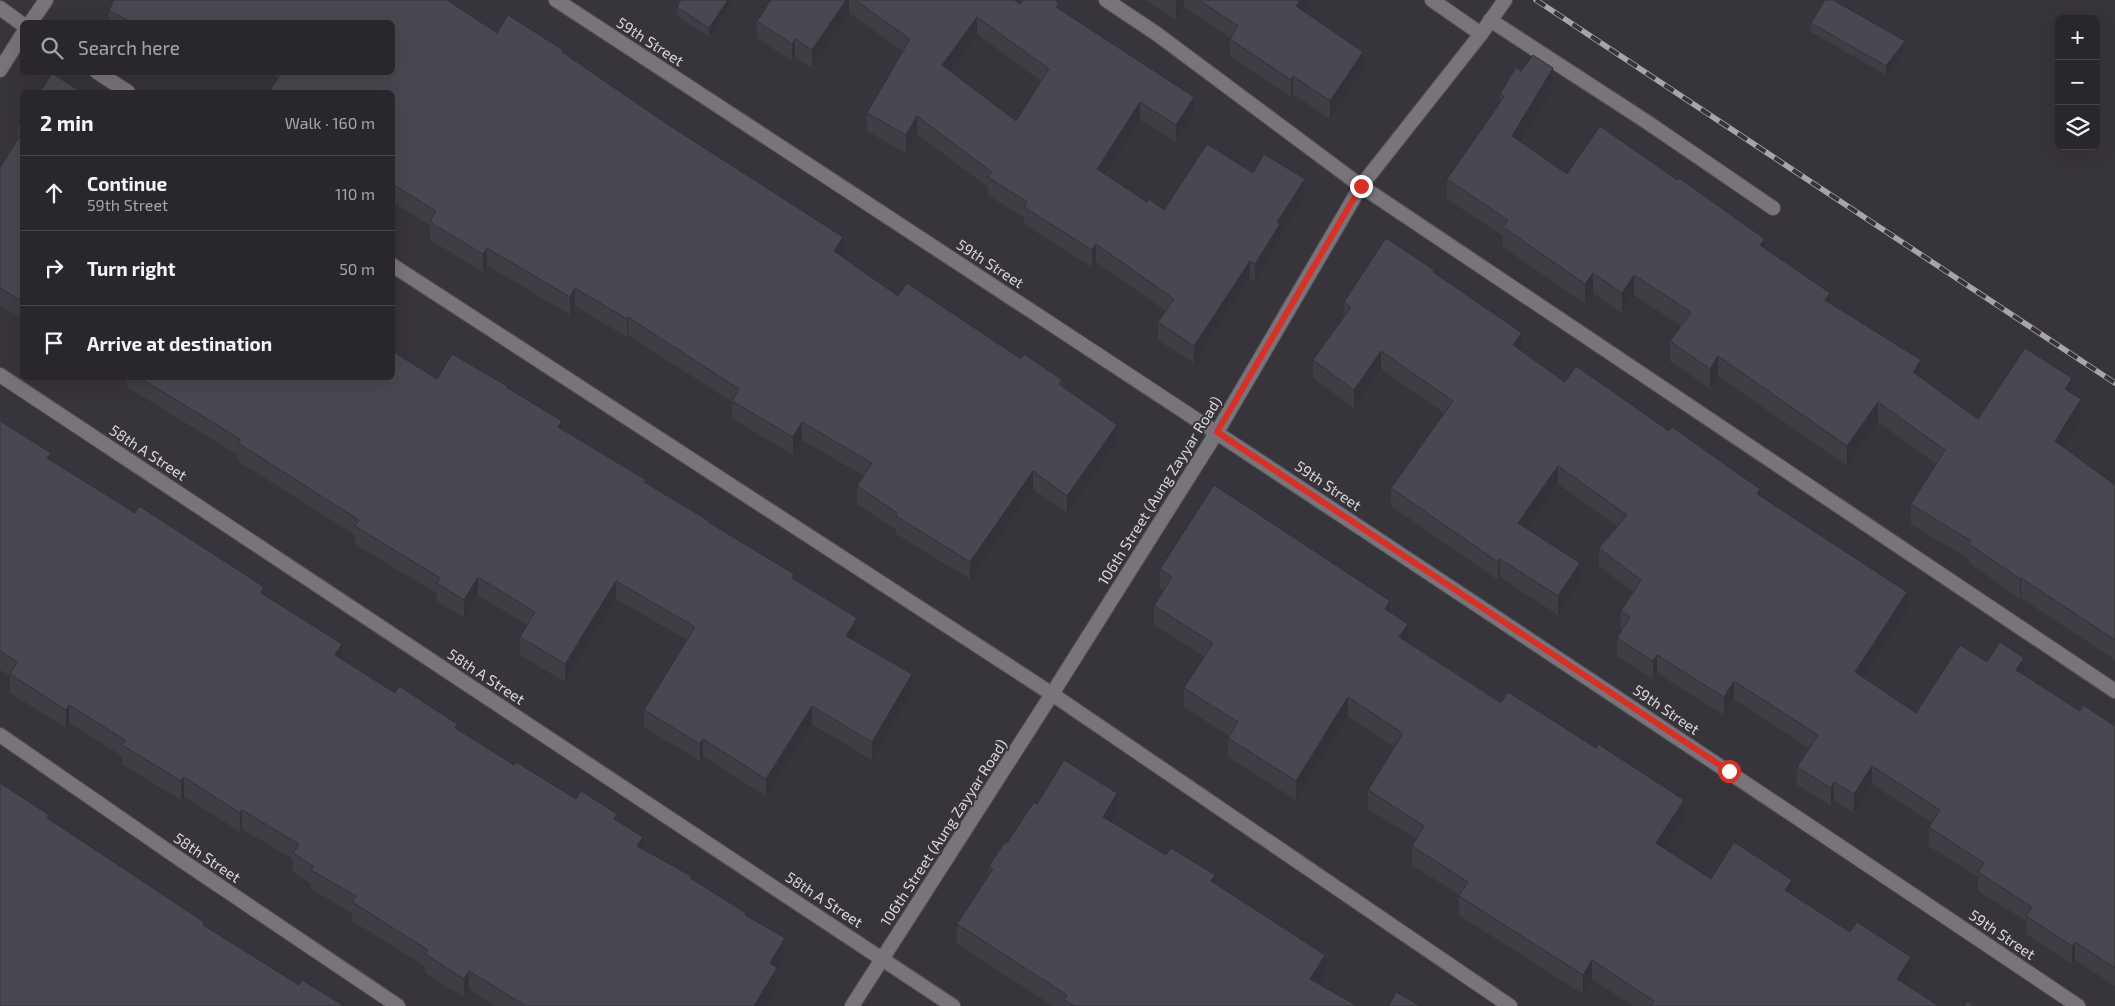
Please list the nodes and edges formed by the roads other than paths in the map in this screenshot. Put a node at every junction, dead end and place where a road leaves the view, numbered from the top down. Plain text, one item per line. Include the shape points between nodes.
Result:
1 (46, 0) edge
2 (556, 0) edge
3 (1106, 0) edge
4 (1432, 0) edge
5 (1505, 0) edge
6 (0, 8) edge
7 (32, 20) edge
8 (1490, 20) junction
9 (20, 23) edge
10 (1481, 34) junction
11 (20, 38) edge
12 (0, 70) edge
13 (102, 75) edge
14 (125, 90) edge
15 (1361, 186) junction
16 (1773, 208) dead end
17 (395, 267) edge
18 (0, 375) edge
19 (1217, 432) junction
20 (2115, 691) edge
21 (1052, 694) junction
22 (0, 735) edge
23 (883, 959) junction
24 (398, 1006) edge
25 (852, 1006) edge
26 (953, 1006) edge
27 (1510, 1006) edge
28 (2078, 1006) edge

1 - 7 street
2 - 19 street, 59th Street
3 - 15 street via 1157,34
4 - 10 street
5 - 8 street, 106th Street (Aung Zayyar Road)
6 - 9 street
8 - 10 street, 106th Street (Aung Zayyar Road)
8 - 16 street
10 - 15 street, 106th Street (Aung Zayyar Road)
11 - 12 street
13 - 14 street
15 - 19 street, 106th Street (Aung Zayyar Road)
15 - 20 street
17 - 21 street
18 - 23 street, 58th A Street
19 - 21 street, 106th Street (Aung Zayyar Road)
19 - 28 street, 59th Street
21 - 23 street, 106th Street (Aung Zayyar Road)
21 - 27 street
22 - 24 street, 58th Street
23 - 25 street, 106th Street (Aung Zayyar Road)
23 - 26 street, 58th A Street

